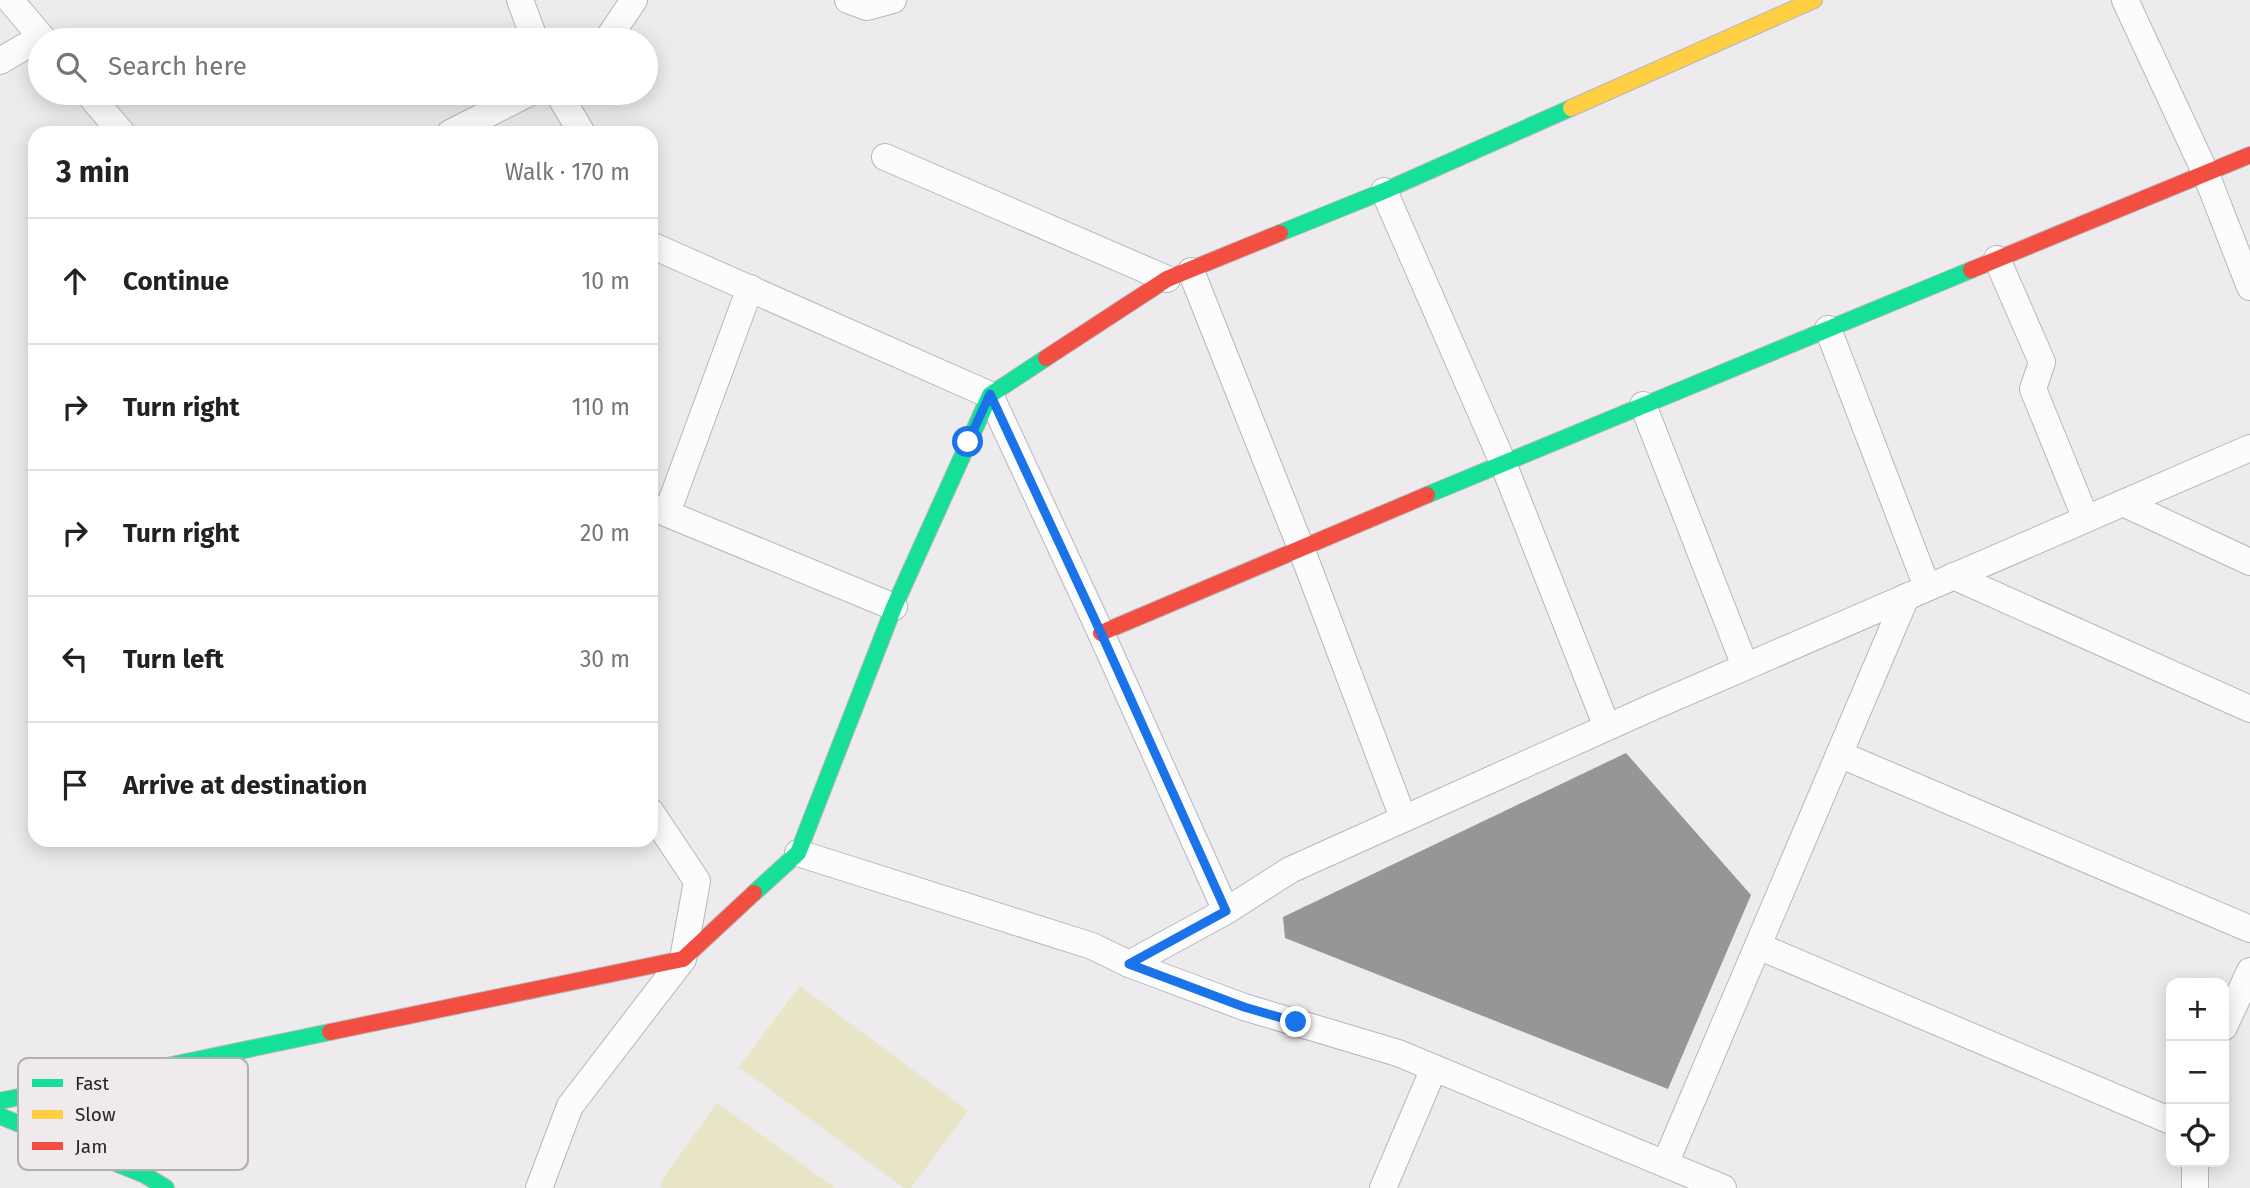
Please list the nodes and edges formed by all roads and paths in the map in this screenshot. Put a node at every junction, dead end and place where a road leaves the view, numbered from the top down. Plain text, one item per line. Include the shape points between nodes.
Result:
1 (10, 0) edge
2 (520, 0) edge
3 (634, 0) edge
4 (848, 0) edge
5 (893, 0) edge
6 (1814, 0) edge
7 (2124, 0) edge
8 (34, 28) edge
9 (530, 28) edge
10 (615, 28) edge
11 (28, 46) edge
12 (0, 61) edge
13 (98, 105) edge
14 (505, 105) edge
15 (565, 105) edge
16 (116, 126) edge
17 (464, 126) edge
18 (578, 126) edge
19 (2250, 155) edge
20 (885, 157) dead end
21 (2206, 174) junction
22 (1384, 191) junction
23 (658, 248) edge
24 (1997, 259) junction
25 (1179, 275) junction
26 (2250, 287) edge
27 (750, 288) junction
28 (1828, 329) junction
29 (990, 394) junction
30 (1643, 405) junction
31 (2250, 448) edge
32 (1503, 463) junction
33 (2123, 503) junction
34 (659, 510) edge
35 (2086, 519) junction
36 (1301, 548) junction
37 (2250, 562) edge
38 (1953, 576) junction
39 (1916, 592) junction
40 (894, 607) junction
41 (1101, 633) junction
42 (1745, 666) junction
43 (2250, 709) edge
44 (1606, 727) junction
45 (1839, 754) junction
46 (1403, 818) junction
47 (658, 822) edge
48 (798, 853) junction
49 (1226, 911) junction
50 (2250, 929) edge
51 (1758, 946) junction
52 (683, 959) junction
53 (1129, 964) junction
54 (2250, 971) edge
55 (2229, 1016) edge
56 (207, 1058) edge
57 (1434, 1068) junction
58 (18, 1097) edge
59 (0, 1101) edge
60 (0, 1116) edge
61 (2166, 1119) edge
62 (18, 1123) edge
63 (1665, 1164) junction
64 (2195, 1167) edge
65 (133, 1170) edge
66 (547, 1184) edge
67 (1710, 1186) edge
68 (166, 1188) edge
69 (1383, 1188) edge
70 (2195, 1188) edge

1 - 8 street
2 - 9 street
3 - 10 street
4 - 5 street via 867,7
6 - 22 street
7 - 21 street
11 - 12 street
13 - 16 street
14 - 17 street
15 - 18 street
19 - 21 street
20 - 25 street
21 - 24 street
21 - 26 street
22 - 25 street
22 - 32 street
23 - 27 street
24 - 28 street
24 - 35 street via 2042,362 2033,390
25 - 29 street
25 - 36 street
27 - 29 street
27 - 34 street
28 - 30 street
28 - 39 street
29 - 40 street
29 - 41 street
30 - 32 street
30 - 42 street
31 - 33 street
32 - 36 street
32 - 44 street
33 - 35 street
33 - 37 street
34 - 40 street
35 - 38 street
36 - 41 street
36 - 46 street
38 - 39 street
38 - 43 street
39 - 42 street
39 - 45 street
40 - 48 street
41 - 49 street
42 - 44 street
44 - 46 street
45 - 50 street
45 - 51 street
46 - 49 street via 1290,870
47 - 52 street via 697,881
48 - 52 street
48 - 53 street via 1092,946
49 - 53 street
51 - 61 street
51 - 63 street
52 - 56 street
52 - 66 street via 570,1106
53 - 57 street via 1244,1007
54 - 55 street
57 - 63 street
57 - 69 street
58 - 59 street
60 - 62 street
63 - 67 street
64 - 70 street
65 - 68 street

